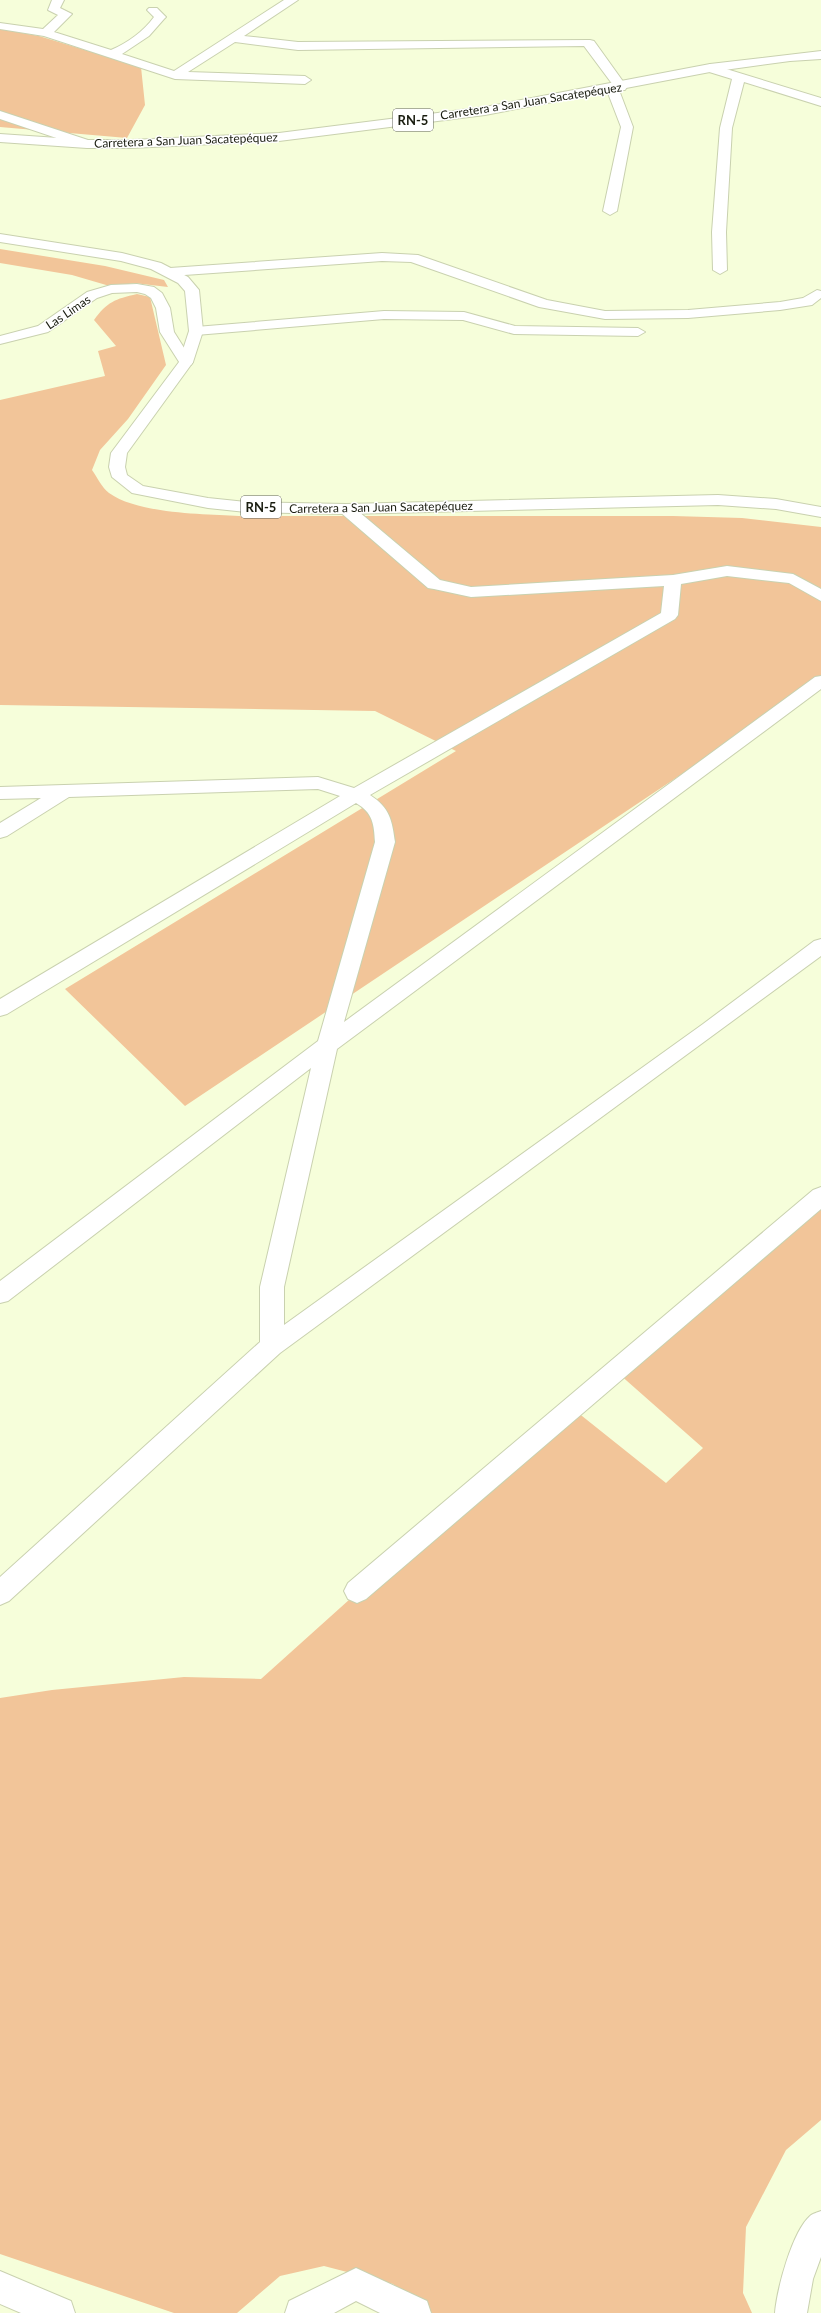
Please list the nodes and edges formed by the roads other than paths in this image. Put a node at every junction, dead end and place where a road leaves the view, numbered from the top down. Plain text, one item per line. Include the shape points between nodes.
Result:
1 (58, 0) edge
2 (292, 0) edge
3 (153, 10) dead end
4 (0, 26) edge
5 (46, 33) junction
6 (234, 38) junction
7 (113, 54) junction
8 (821, 54) edge
9 (710, 68) junction
10 (175, 75) junction
11 (739, 76) junction
12 (305, 80) dead end
13 (616, 87) junction
14 (821, 102) edge
15 (0, 116) edge
16 (0, 138) edge
17 (86, 144) junction
18 (610, 211) dead end
19 (0, 238) edge
20 (720, 270) dead end
21 (170, 272) junction
22 (817, 294) dead end
23 (196, 331) junction
24 (638, 332) dead end
25 (0, 340) edge
26 (186, 362) junction
27 (346, 509) junction
28 (821, 512) edge
29 (673, 580) junction
30 (821, 596) edge
31 (821, 681) edge
32 (67, 790) junction
33 (0, 793) edge
34 (357, 794) junction
35 (0, 832) edge
36 (821, 946) edge
37 (0, 1009) edge
38 (327, 1045) junction
39 (821, 1196) edge
40 (0, 1294) edge
41 (272, 1346) junction
42 (357, 1591) dead end
43 (0, 1593) edge
44 (821, 2227) edge
45 (0, 2287) edge
46 (59, 2313) edge
47 (301, 2313) edge
48 (415, 2313) edge
49 (791, 2313) edge

1 - 5 street via 54,10 66,14
2 - 6 street
3 - 7 street via 160,17 156,23 122,50
4 - 5 street
5 - 7 street
6 - 10 street
6 - 13 street via 298,46 586,42 590,44
7 - 10 street
8 - 9 street, Carretera a San Juan Sacatepéquez / RN-5
9 - 11 street
9 - 13 street, Carretera a San Juan Sacatepéquez / RN-5
10 - 12 street
11 - 14 street
11 - 20 street via 726,128 719,232
13 - 17 street, Carretera a San Juan Sacatepéquez / RN-5 via 485,111 279,137
13 - 18 street via 627,127
15 - 17 street
16 - 17 street, Carretera a San Juan Sacatepéquez / RN-5
19 - 21 street, Carretera a San Juan Sacatepéquez / RN-5 via 122,257
21 - 22 street via 382,257 412,258 544,304 605,315 688,314 780,306 807,302
21 - 23 street, Carretera a San Juan Sacatepéquez / RN-5 via 183,280 192,290
23 - 24 street via 384,315 440,315 464,316 514,330
23 - 26 street, Carretera a San Juan Sacatepéquez / RN-5
25 - 26 street, Las Limas via 43,329 92,295 111,289 137,288 149,290 158,296 167,332
26 - 27 street, Carretera a San Juan Sacatepéquez / RN-5 via 119,453 117,467 123,481 138,490 208,503
27 - 28 street, Carretera a San Juan Sacatepéquez / RN-5 via 718,500 776,504
27 - 29 street via 434,584 471,592
29 - 30 street via 727,571 793,579
29 - 34 street via 669,615
31 - 38 street
32 - 33 street
32 - 34 street via 318,783
32 - 35 street
34 - 37 street
34 - 38 street via 374,808 383,821 385,842
36 - 41 street
38 - 40 street
38 - 41 street via 272,1287
39 - 42 street
41 - 43 street
44 - 49 street via 811,2242 794,2283
45 - 46 street
47 - 48 street via 356,2284

